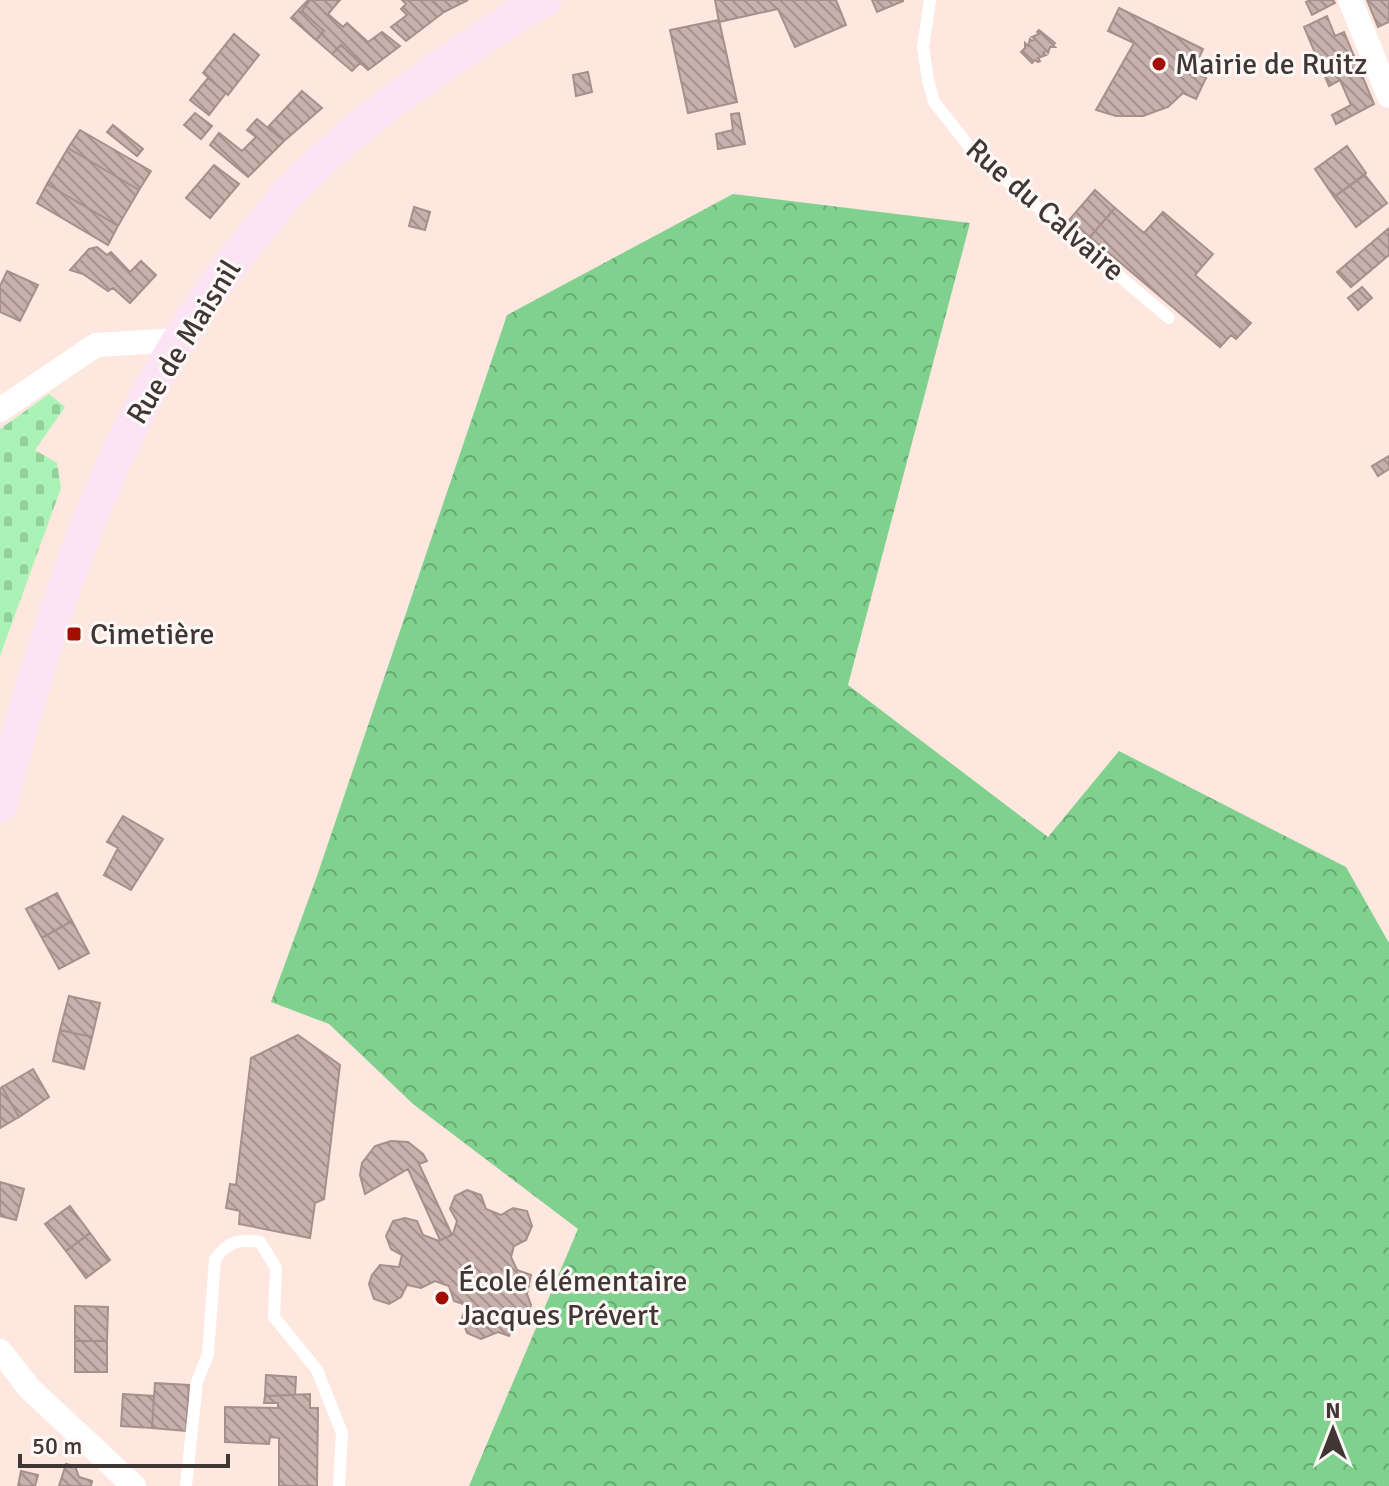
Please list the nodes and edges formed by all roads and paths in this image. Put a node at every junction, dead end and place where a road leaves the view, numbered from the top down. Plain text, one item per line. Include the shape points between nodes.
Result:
1 (544, 0) edge
2 (930, 0) edge
3 (1350, 0) edge
4 (1389, 96) edge
5 (1169, 318) dead end
6 (179, 340) junction
7 (0, 410) edge
8 (0, 806) edge
9 (0, 1351) edge
10 (134, 1486) edge
11 (186, 1486) edge
12 (339, 1486) edge

1 - 6 street, Rue de Maisnil via 410,88 296,185 221,275
2 - 5 lane, Rue du Calvaire via 923,47 934,102 976,155
3 - 4 street
6 - 7 street via 96,345
6 - 8 street, Rue de Maisnil via 104,479 43,651
9 - 10 street via 30,1389
11 - 12 lane via 197,1382 208,1354 215,1259 239,1239 260,1242 276,1268 274,1317 317,1370 342,1433

